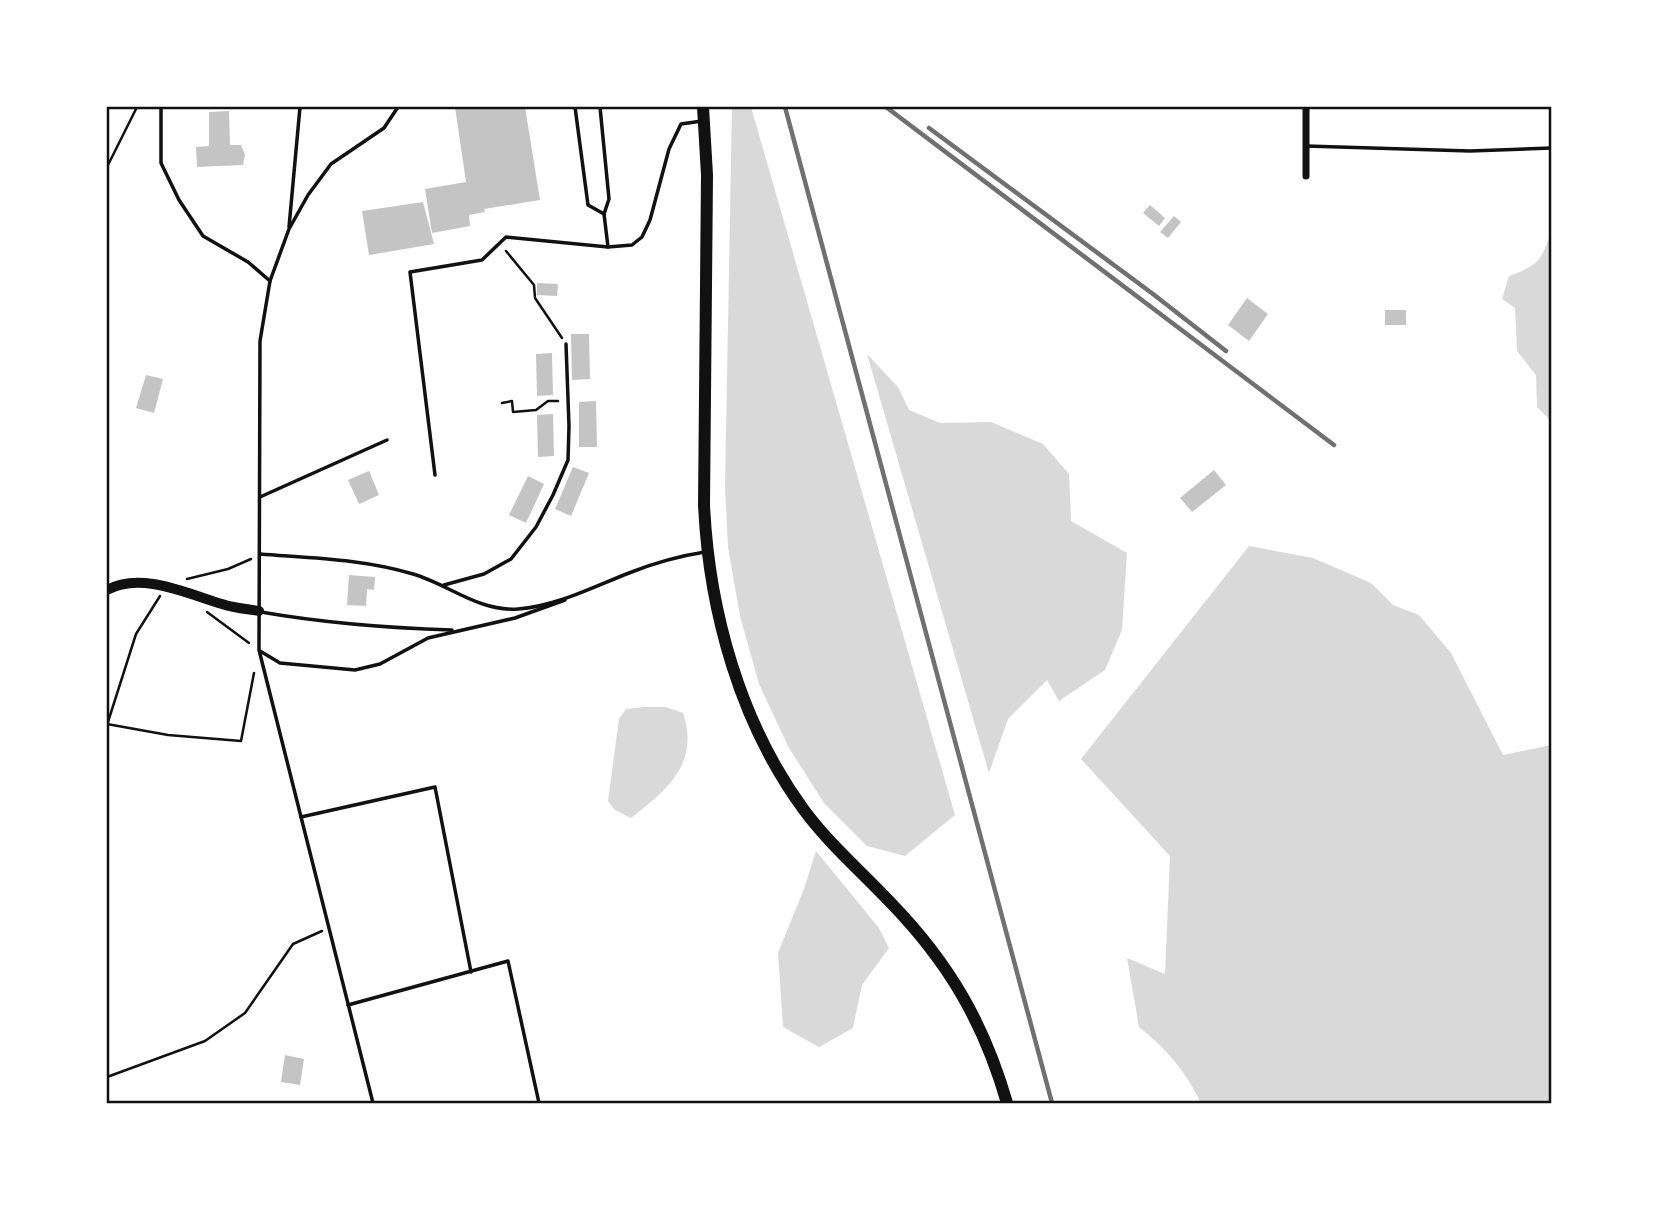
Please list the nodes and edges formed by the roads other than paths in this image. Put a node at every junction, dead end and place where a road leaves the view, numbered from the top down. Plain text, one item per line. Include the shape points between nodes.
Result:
1 (161, 107) edge
2 (300, 107) edge
3 (398, 107) edge
4 (575, 107) edge
5 (600, 107) edge
6 (703, 107) edge
7 (1306, 107) edge
8 (704, 120) junction
9 (1306, 146) junction
10 (1551, 148) edge
11 (1306, 176) dead end
12 (604, 214) junction
13 (289, 229) junction
14 (608, 247) junction
15 (271, 281) junction
16 (566, 344) road end
17 (387, 440) dead end
18 (435, 475) dead end
19 (260, 497) junction
20 (706, 552) junction
21 (260, 554) junction
22 (444, 585) junction
23 (107, 590) edge
24 (577, 595) junction
25 (259, 611) junction
26 (457, 630) junction
27 (259, 650) junction
28 (301, 817) junction
29 (471, 971) junction
30 (348, 1005) junction
31 (373, 1103) edge
32 (539, 1103) edge
33 (1007, 1103) edge

1 - 15 lane via 161,163 179,200 203,236
2 - 13 lane
3 - 13 lane via 384,128 331,164
4 - 12 lane via 588,205
5 - 12 lane via 609,199
6 - 8 main road
7 - 9 street
8 - 14 lane via 681,124 642,237 632,245
8 - 20 main road
9 - 10 lane
9 - 11 street
12 - 14 lane
13 - 15 lane
14 - 18 lane via 506,237 482,260 410,272
15 - 19 lane via 260,341
16 - 22 lane via 568,460 536,527 511,559 484,574
17 - 19 lane
19 - 21 lane
20 - 24 lane via 674,557
20 - 33 main road via 725,643 772,759 822,833 894,905 950,975 979,1024
21 - 22 lane via 382,566
21 - 25 lane
22 - 24 lane via 477,602 505,609
23 - 25 street via 117,584 166,585 225,606
24 - 26 lane via 516,618
25 - 26 lane via 315,620
25 - 27 lane
26 - 27 lane via 428,638 380,664 355,670 280,663
27 - 28 lane
28 - 29 lane via 435,787
28 - 30 lane
29 - 30 lane
29 - 32 lane via 508,961
30 - 31 lane

